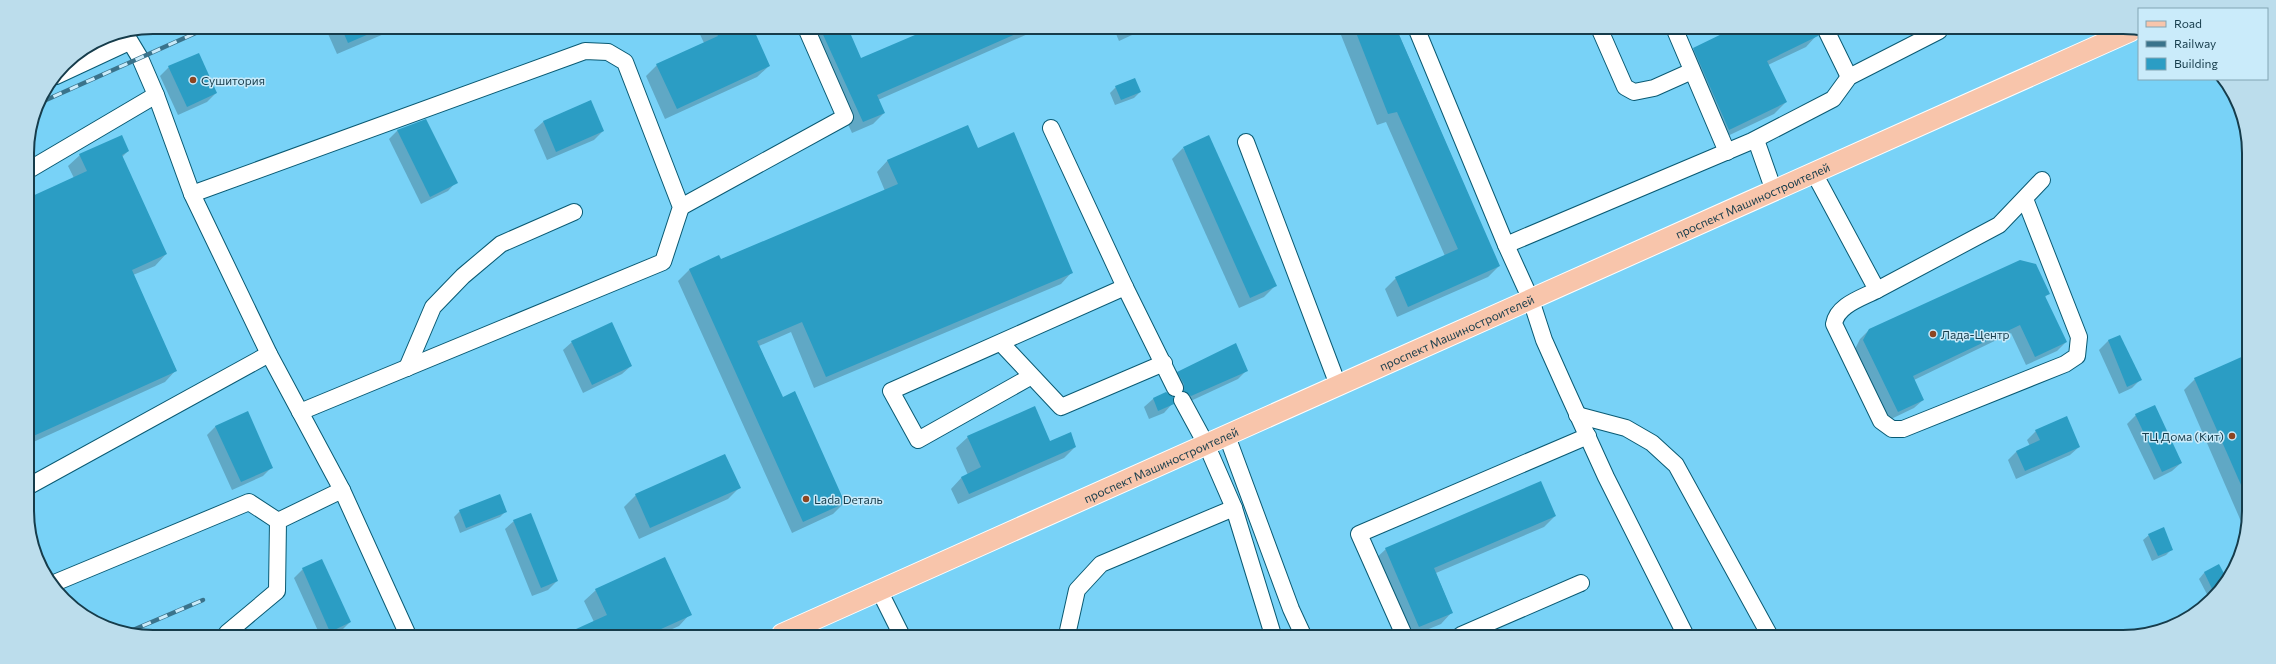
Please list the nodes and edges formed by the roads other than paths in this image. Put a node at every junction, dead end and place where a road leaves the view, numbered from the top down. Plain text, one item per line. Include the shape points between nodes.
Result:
1 (809, 34) edge
2 (1419, 34) edge
3 (1602, 34) edge
4 (1676, 34) edge
5 (1828, 34) edge
6 (1933, 34) edge
7 (2124, 34) edge
8 (127, 37) edge
9 (72, 67) edge
10 (1692, 72) junction
11 (1849, 77) junction
12 (156, 96) junction
13 (1051, 128) dead end
14 (1756, 140) junction
15 (1246, 142) dead end
16 (1727, 152) junction
17 (34, 167) edge
18 (1814, 173) junction
19 (2042, 180) dead end
20 (1774, 191) junction
21 (192, 194) junction
22 (2025, 198) junction
23 (680, 207) junction
24 (574, 212) dead end
25 (1506, 246) junction
26 (1125, 287) junction
27 (1877, 290) junction
28 (1531, 300) junction
29 (1000, 343) junction
30 (269, 354) junction
31 (1164, 363) junction
32 (407, 368) junction
33 (1030, 377) junction
34 (1338, 385) junction
35 (300, 412) junction
36 (1578, 415) junction
37 (1227, 436) junction
38 (1588, 436) junction
39 (1207, 446) junction
40 (34, 483) edge
41 (342, 490) junction
42 (1234, 508) junction
43 (278, 521) junction
44 (58, 582) edge
45 (1581, 583) dead end
46 (879, 590) junction
47 (231, 630) edge
48 (406, 630) edge
49 (791, 630) edge
50 (899, 630) edge
51 (1068, 630) edge
52 (1271, 630) edge
53 (1301, 630) edge
54 (1402, 630) edge
55 (1473, 630) edge
56 (1683, 630) edge
57 (1767, 630) edge

1 - 23 lane via 845,117
2 - 25 lane
3 - 10 lane via 1625,87 1634,92 1654,88
4 - 10 lane
5 - 11 lane
6 - 11 lane
7 - 18 main road, проспект Машиностроителей
8 - 9 lane
8 - 12 lane via 140,58
10 - 16 lane
11 - 14 lane via 1833,99
12 - 17 lane
12 - 21 lane
13 - 26 lane
14 - 16 lane
14 - 20 lane
15 - 34 lane
16 - 25 lane
18 - 20 main road, проспект Машиностроителей
18 - 27 lane
19 - 22 lane
20 - 28 main road, проспект Машиностроителей
21 - 23 lane via 585,51 608,52 625,62
21 - 30 lane
22 - 27 lane via 1999,225
22 - 27 lane via 2079,336 2077,356 2065,364 1903,429 1892,429 1881,421 1834,324 1835,317 1846,306
23 - 32 lane via 663,262
24 - 32 lane via 501,244 462,276 433,307
25 - 28 lane
26 - 29 lane
26 - 31 lane
28 - 34 main road, проспект Машиностроителей
28 - 36 lane via 1544,340
29 - 33 lane
29 - 33 lane via 890,391 918,440
30 - 35 lane
30 - 40 lane
31 - 33 lane via 1061,407
31 - 39 lane
32 - 35 lane
34 - 37 main road, проспект Машиностроителей
35 - 41 lane
36 - 38 lane
36 - 57 lane via 1626,428 1652,443 1676,465
37 - 39 main road, проспект Машиностроителей
37 - 53 lane
38 - 54 lane via 1359,534
38 - 56 lane
39 - 42 lane
39 - 46 main road, проспект Машиностроителей
41 - 43 lane
41 - 48 lane
42 - 51 lane via 1101,564 1077,590
42 - 52 lane
43 - 44 lane via 249,502
43 - 47 lane via 277,591
45 - 55 lane
46 - 49 main road, проспект Машиностроителей
46 - 50 lane

